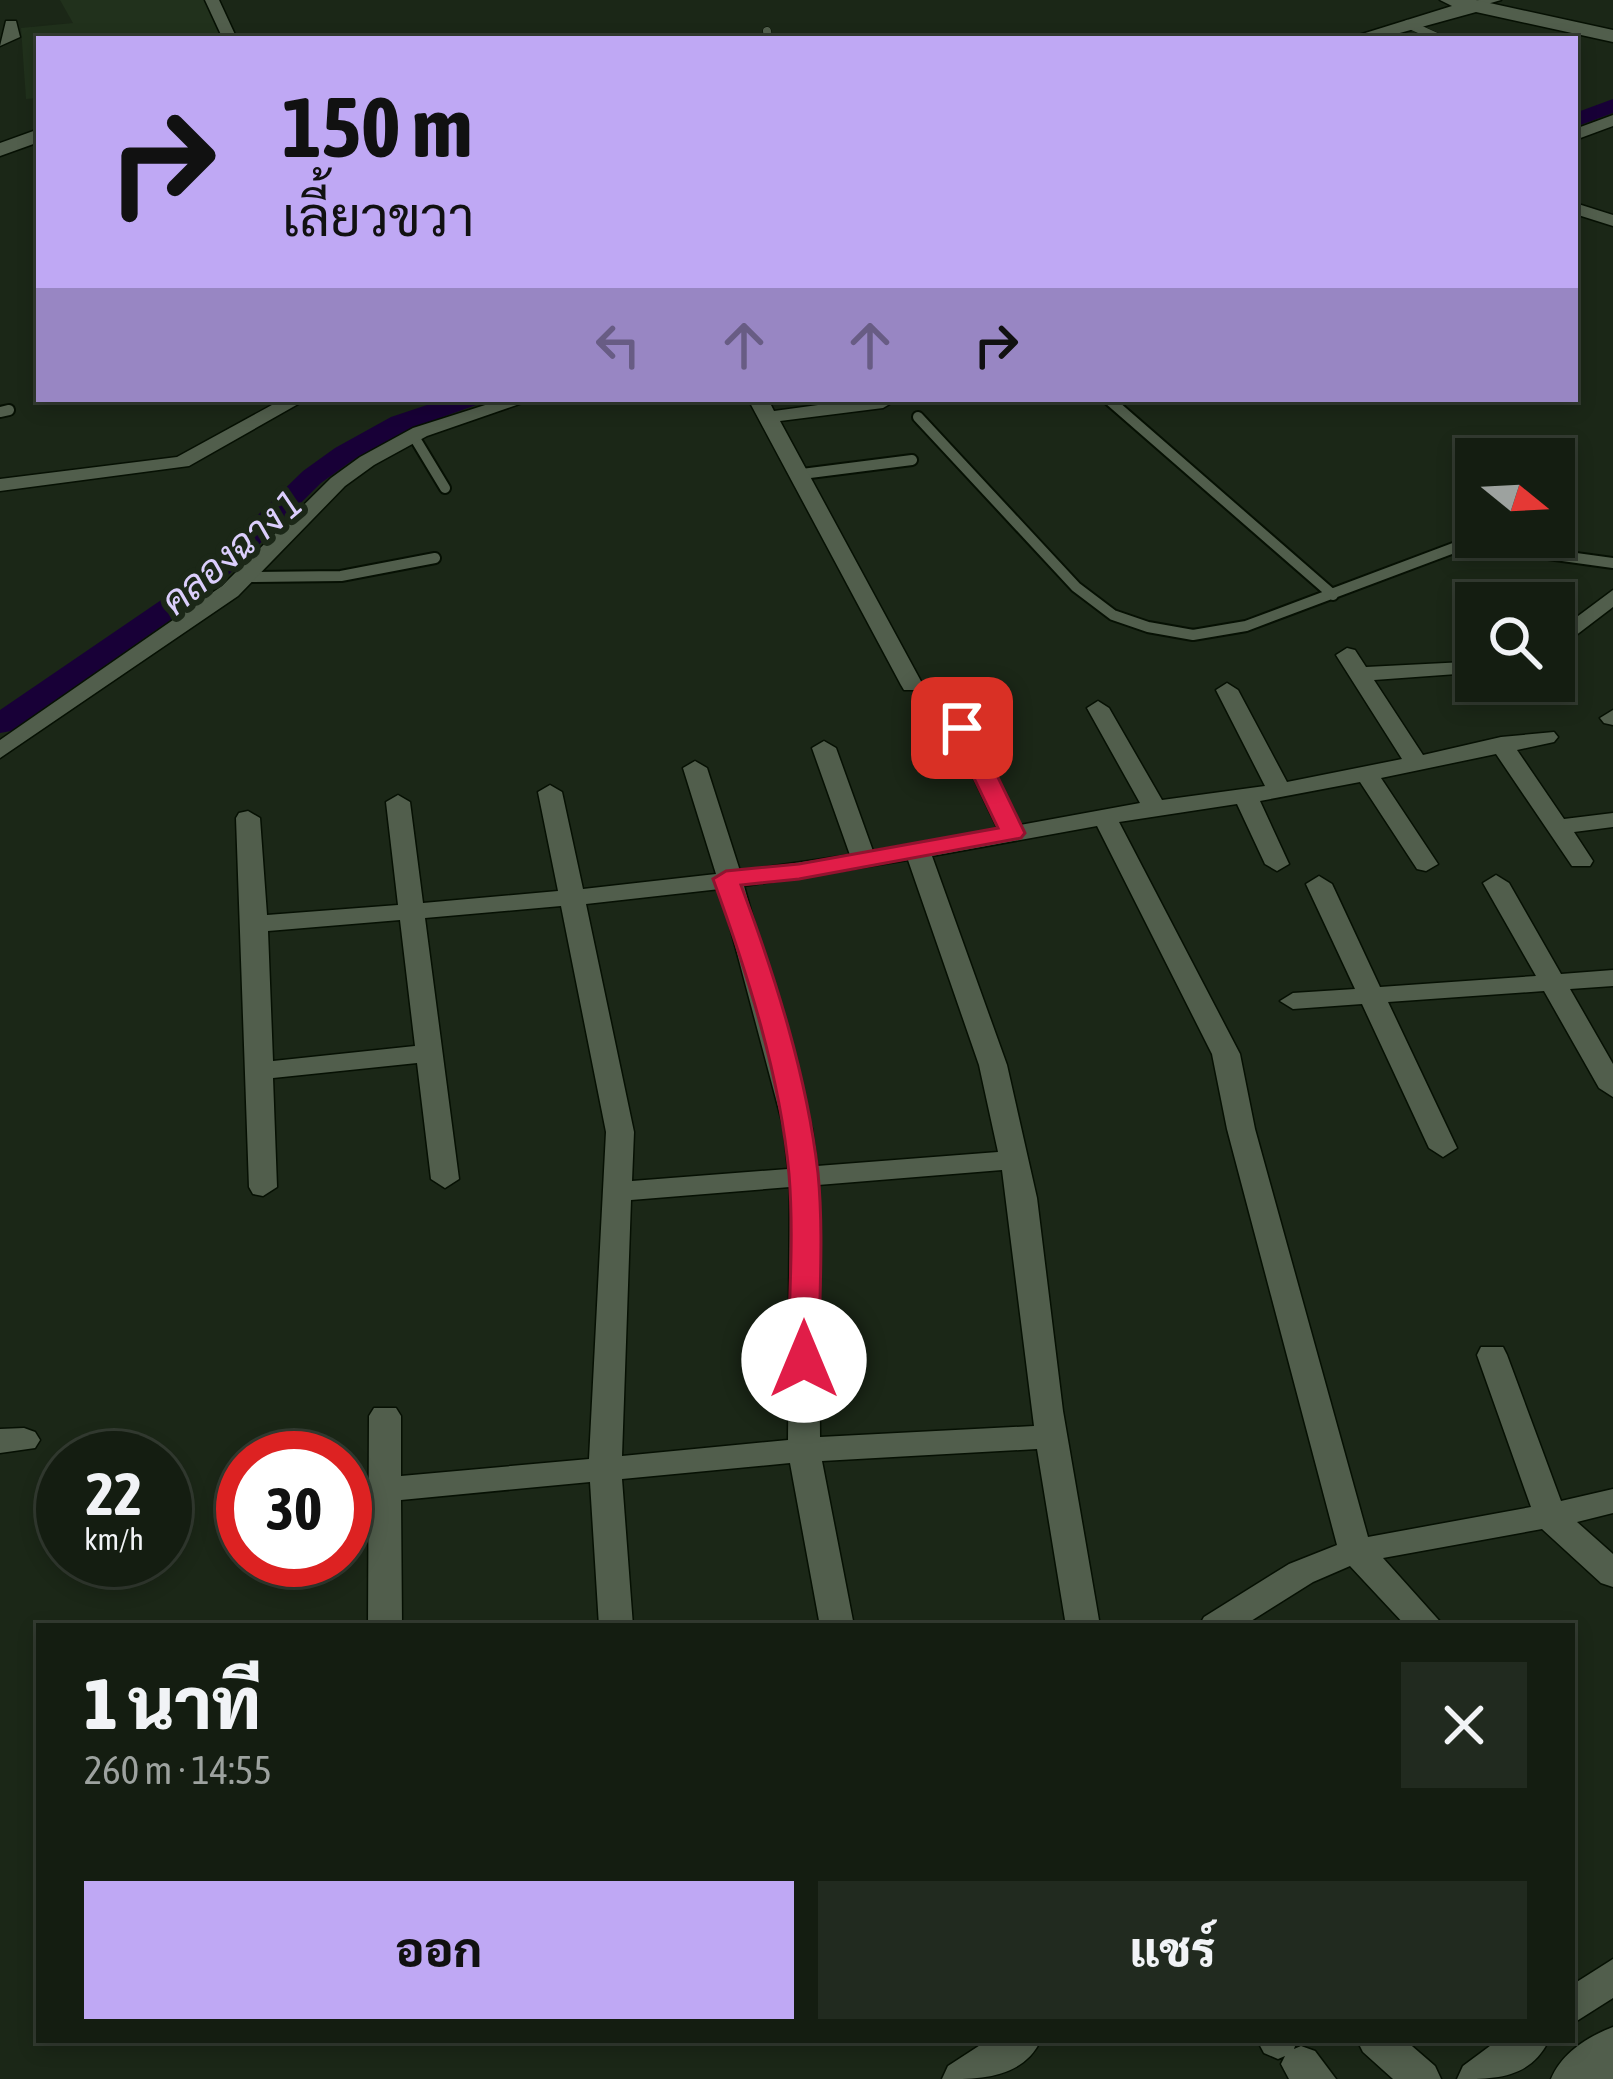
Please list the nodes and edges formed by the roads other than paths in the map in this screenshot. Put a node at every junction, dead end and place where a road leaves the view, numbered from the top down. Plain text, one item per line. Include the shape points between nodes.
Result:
1 (212, 0) edge
2 (1450, 0) edge
3 (1484, 3) edge
4 (11, 24) dead end
5 (1408, 24) junction
6 (229, 36) edge
7 (1366, 36) edge
8 (1435, 36) edge
9 (1613, 36) edge
10 (0, 42) edge
11 (1613, 120) edge
12 (1578, 134) edge
13 (36, 135) edge
14 (0, 150) edge
15 (1578, 209) edge
16 (1613, 221) edge
17 (292, 402) edge
18 (515, 402) edge
19 (883, 402) dead end
20 (1111, 402) edge
21 (764, 408) edge
22 (918, 417) dead end
23 (413, 435) junction
24 (912, 460) dead end
25 (802, 474) junction
26 (0, 485) edge
27 (445, 488) dead end
28 (435, 558) dead end
29 (1613, 563) edge
30 (245, 577) junction
31 (1333, 595) junction
32 (1613, 596) edge
33 (1575, 628) edge
34 (1455, 668) edge
35 (912, 685) dead end
36 (1227, 691) dead end
37 (1098, 708) dead end
38 (962, 728) dead end
39 (1546, 737) dead end
40 (1501, 744) junction
41 (824, 748) dead end
42 (0, 751) edge
43 (1416, 762) junction
44 (695, 768) dead end
45 (1367, 774) junction
46 (1280, 791) junction
47 (550, 792) dead end
48 (1245, 795) junction
49 (398, 802) dead end
50 (1155, 808) junction
51 (248, 818) dead end
52 (1105, 818) junction
53 (1613, 820) edge
54 (1558, 827) junction
55 (1012, 833) junction
56 (918, 852) junction
57 (864, 861) junction
58 (1581, 861) dead end
59 (1277, 864) dead end
60 (1426, 864) dead end
61 (726, 879) junction
62 (1496, 883) dead end
63 (1319, 884) dead end
64 (571, 898) junction
65 (412, 913) junction
66 (255, 925) junction
67 (1613, 978) edge
68 (1550, 982) junction
69 (1371, 996) junction
70 (1294, 1001) dead end
71 (427, 1053) junction
72 (259, 1070) junction
73 (1613, 1088) edge
74 (1443, 1148) dead end
75 (1013, 1160) junction
76 (445, 1179) dead end
77 (804, 1180) junction
78 (262, 1186) dead end
79 (617, 1192) junction
80 (1492, 1355) dead end
81 (385, 1416) dead end
82 (1052, 1437) junction
83 (804, 1450) junction
84 (605, 1466) junction
85 (384, 1490) junction
86 (1613, 1501) edge
87 (1551, 1518) junction
88 (1356, 1552) junction
89 (1613, 1574) edge
90 (385, 1623) edge
91 (616, 1623) edge
92 (836, 1623) edge
93 (1083, 1623) edge
94 (1221, 1623) edge
95 (1423, 1623) edge
96 (1613, 1976) edge
97 (1575, 2005) edge
98 (1017, 2043) edge
99 (1380, 2043) edge
100 (1524, 2043) edge
101 (1613, 2051) edge
102 (962, 2079) edge
103 (1421, 2079) edge
104 (1478, 2079) edge
105 (1577, 2079) edge

1 - 6 street
2 - 3 street
3 - 5 street
3 - 9 street
4 - 10 street via 13,37
5 - 7 street
5 - 8 lane
11 - 12 street
13 - 14 street
15 - 16 street
17 - 26 street via 182,462
18 - 23 street
19 - 21 street
20 - 31 lane
21 - 25 street
22 - 31 lane via 1076,587 1113,615 1193,634 1246,626
23 - 27 lane
23 - 30 street via 338,482
24 - 25 lane
25 - 35 street
28 - 30 lane via 341,576
29 - 31 lane via 1468,543
30 - 42 street
32 - 33 street
34 - 43 street via 1353,665
36 - 46 street
37 - 50 street
38 - 55 street
39 - 40 street
40 - 43 street
40 - 54 street
41 - 57 street
43 - 45 street
44 - 61 street
45 - 46 street
45 - 60 street
46 - 48 street
47 - 64 street
48 - 50 street
48 - 59 street
49 - 65 street
50 - 52 street
51 - 66 street
52 - 55 street
52 - 88 street via 1226,1054
53 - 54 street
54 - 58 street
55 - 56 street
56 - 57 street
56 - 75 street via 994,1066
57 - 61 street
61 - 64 street
61 - 77 street via 798,1129
62 - 68 street
63 - 69 street
64 - 65 street
64 - 79 street via 620,1132
65 - 66 street
65 - 71 street
66 - 72 street
67 - 68 street
68 - 69 street
68 - 73 street
69 - 70 street
69 - 74 street
71 - 72 street
71 - 76 street
72 - 78 street
75 - 77 street
75 - 82 street
77 - 79 street
77 - 83 street
79 - 84 street
80 - 87 street
81 - 85 street
82 - 83 street
82 - 93 street
83 - 84 street
83 - 92 street
84 - 85 street
84 - 91 street
85 - 90 street
86 - 87 street
87 - 88 street
87 - 89 street
88 - 94 street
88 - 95 street
96 - 97 street
98 - 102 street
99 - 103 street
100 - 104 street
101 - 105 street

